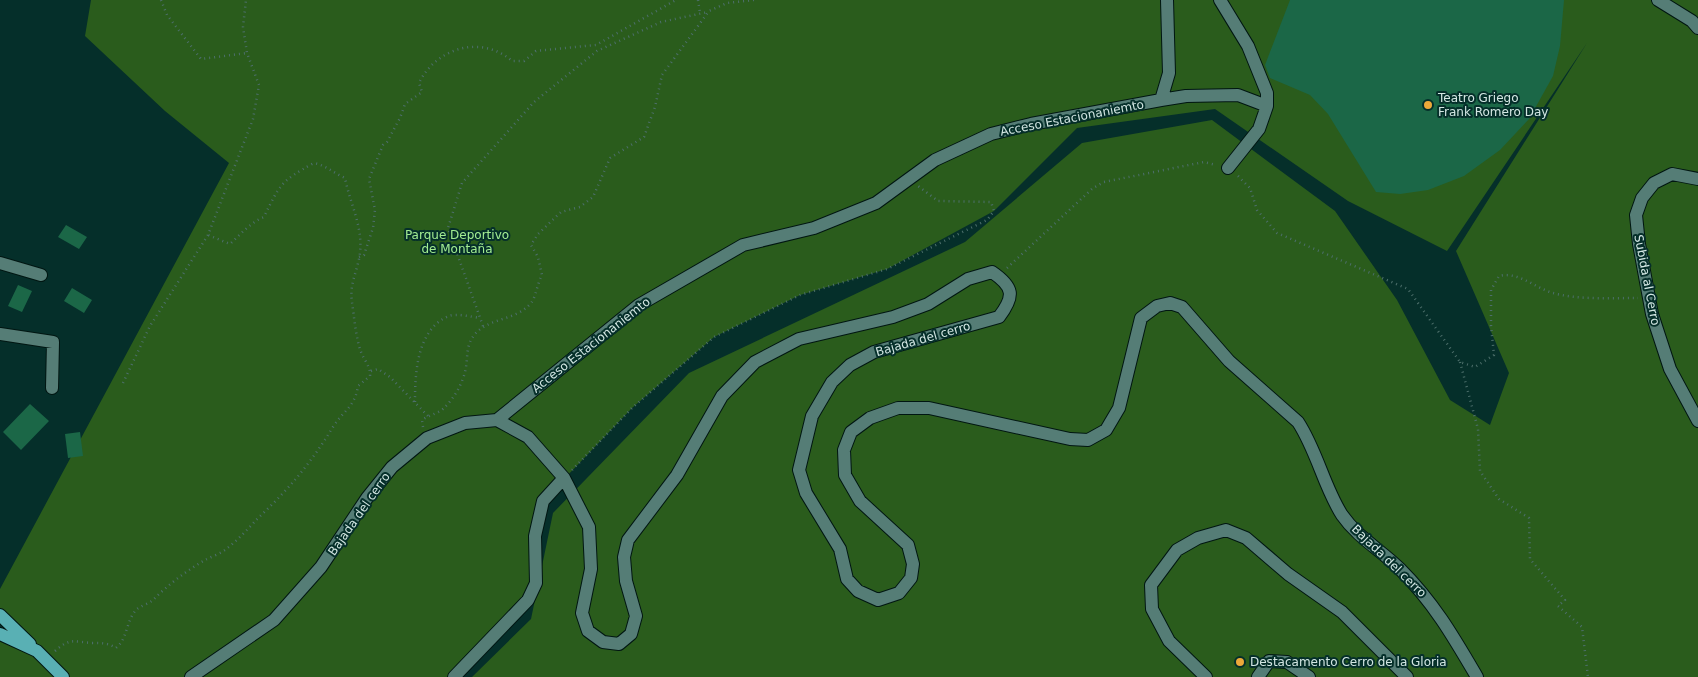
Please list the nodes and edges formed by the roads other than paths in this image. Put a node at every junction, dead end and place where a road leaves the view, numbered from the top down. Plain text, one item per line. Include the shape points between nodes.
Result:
1 (1167, 0) edge
2 (1220, 0) edge
3 (1658, 0) edge
4 (1698, 28) edge
5 (1161, 100) junction
6 (1267, 106) junction
7 (1228, 168) road end
8 (1698, 179) edge
9 (0, 263) edge
10 (41, 275) dead end
11 (0, 334) edge
12 (52, 388) dead end
13 (497, 420) junction
14 (1698, 420) edge
15 (564, 478) junction
16 (0, 615) edge
17 (0, 634) edge
18 (42, 655) junction
19 (63, 677) edge
20 (191, 677) edge
21 (454, 677) edge
22 (1206, 677) edge
23 (1258, 677) edge
24 (1309, 677) edge
25 (1407, 677) edge
26 (1477, 677) edge

1 - 5 street, Acceso Estacionaniemto via 1168,73
2 - 6 street via 1248,46 1267,93
3 - 4 street
5 - 6 street, Acceso Estacionaniemto via 1238,95
5 - 13 street, Acceso Estacionaniemto via 991,134 935,160 876,203 814,228 744,245 639,305
6 - 7 street via 1259,129
8 - 14 street, Subida al Cerro via 1672,174 1654,183 1642,198 1636,215 1638,244 1652,314 1670,369
9 - 10 street
11 - 12 street via 53,342
13 - 15 street via 528,437
13 - 20 street, Bajada del cerro via 466,423 427,438 392,467 367,498 322,567 274,620
15 - 21 street via 543,502 535,536 536,584 528,600
15 - 26 street, Bajada del cerro via 589,527 591,569 582,613 588,631 603,642 619,644 631,634 636,616 626,581 624,557 628,540 677,475 722,396 755,362 799,339 893,317 919,307 968,279 992,272 1010,290 1009,303 999,317 874,352 850,365 832,382 812,416 799,470 806,493 840,549 847,579 858,591 878,600 899,593 911,578 913,564 908,545 860,501 845,475 844,450 851,432 870,418 898,408 929,408 1070,439 1088,440 1106,430 1119,408 1141,318 1157,306 1170,303 1182,307 1229,361 1298,422 1342,514 1360,536 1399,567 1430,601
16 - 18 main road
17 - 18 main road
18 - 19 main road
22 - 25 street via 1169,641 1152,609 1151,585 1177,550 1198,538 1226,530 1246,538 1288,574 1342,612
23 - 24 street via 1269,661 1288,662

